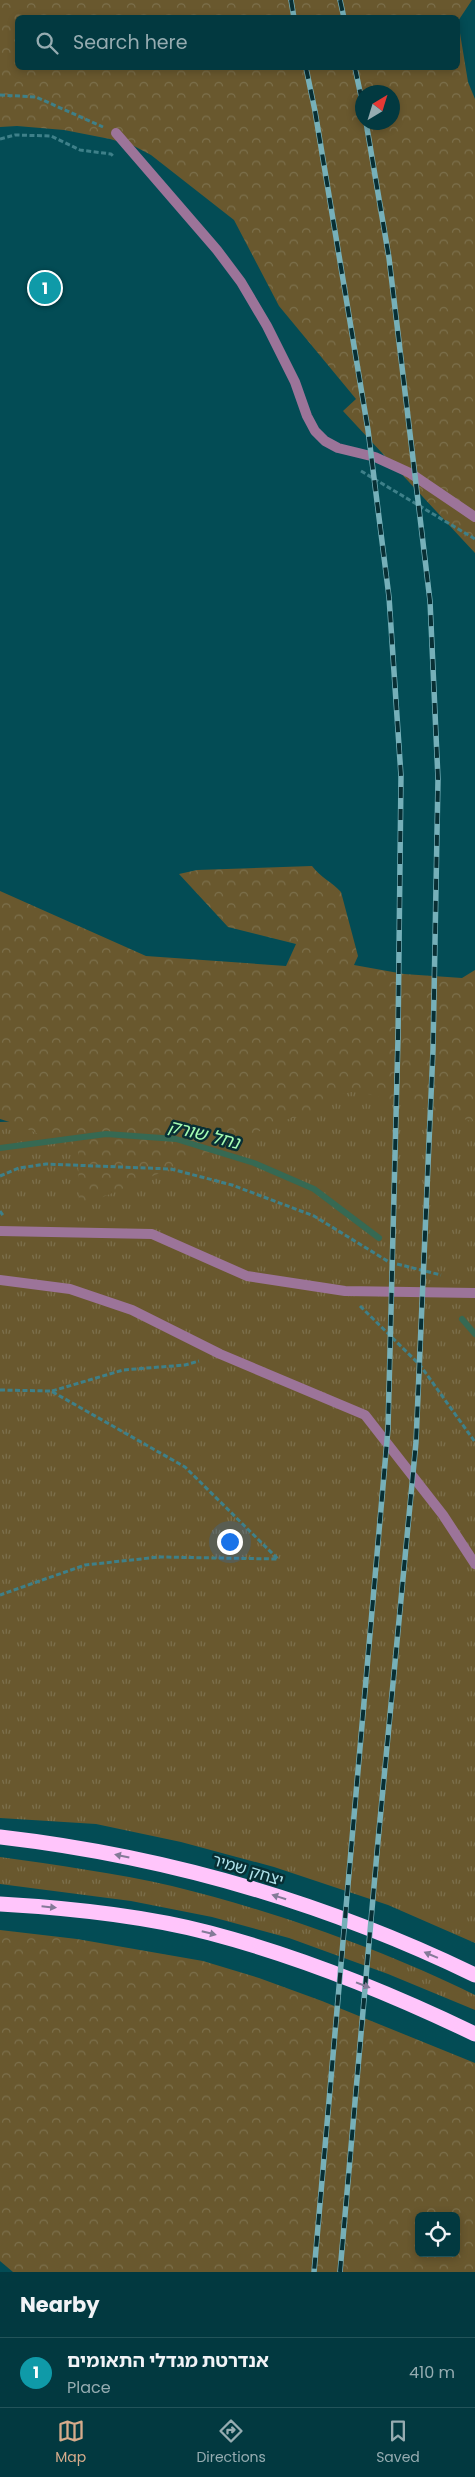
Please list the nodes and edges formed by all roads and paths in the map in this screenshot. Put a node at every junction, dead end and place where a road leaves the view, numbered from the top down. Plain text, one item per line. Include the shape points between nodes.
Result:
1 (0, 95) edge
2 (116, 133) junction
3 (0, 139) edge
4 (111, 154) junction
5 (118, 161) dead end
6 (357, 468) dead end
7 (475, 517) edge
8 (475, 539) edge
9 (0, 1176) edge
10 (0, 1231) edge
11 (446, 1277) dead end
12 (0, 1280) edge
13 (345, 1292) junction
14 (475, 1293) edge
15 (220, 1354) junction
16 (0, 1390) edge
17 (52, 1391) junction
18 (475, 1442) edge
19 (475, 1564) edge
20 (0, 1595) edge
21 (0, 1837) edge
22 (0, 1904) edge
23 (475, 1975) edge
24 (475, 2034) edge

1 - 2 path via 36,97
2 - 4 path
2 - 7 street via 241,282 296,382 315,431 338,448 375,457 410,473
3 - 4 path via 15,135 51,136 80,150
4 - 5 path
6 - 8 path
9 - 11 path via 19,1168 46,1164 172,1169 232,1185 314,1216 389,1262
10 - 13 street via 152,1234 247,1276
12 - 15 street via 70,1289 132,1310
13 - 14 street
13 - 18 path via 420,1365
15 - 17 path via 184,1365 123,1370
15 - 19 street via 365,1414 443,1515
16 - 17 path
17 - 20 path via 185,1466 278,1559 159,1556 85,1565
23 -> 21 highway, יצחק שמיר via 379,1932 250,1888 118,1855
22 -> 24 highway via 118,1915 208,1932 283,1954 379,1991

